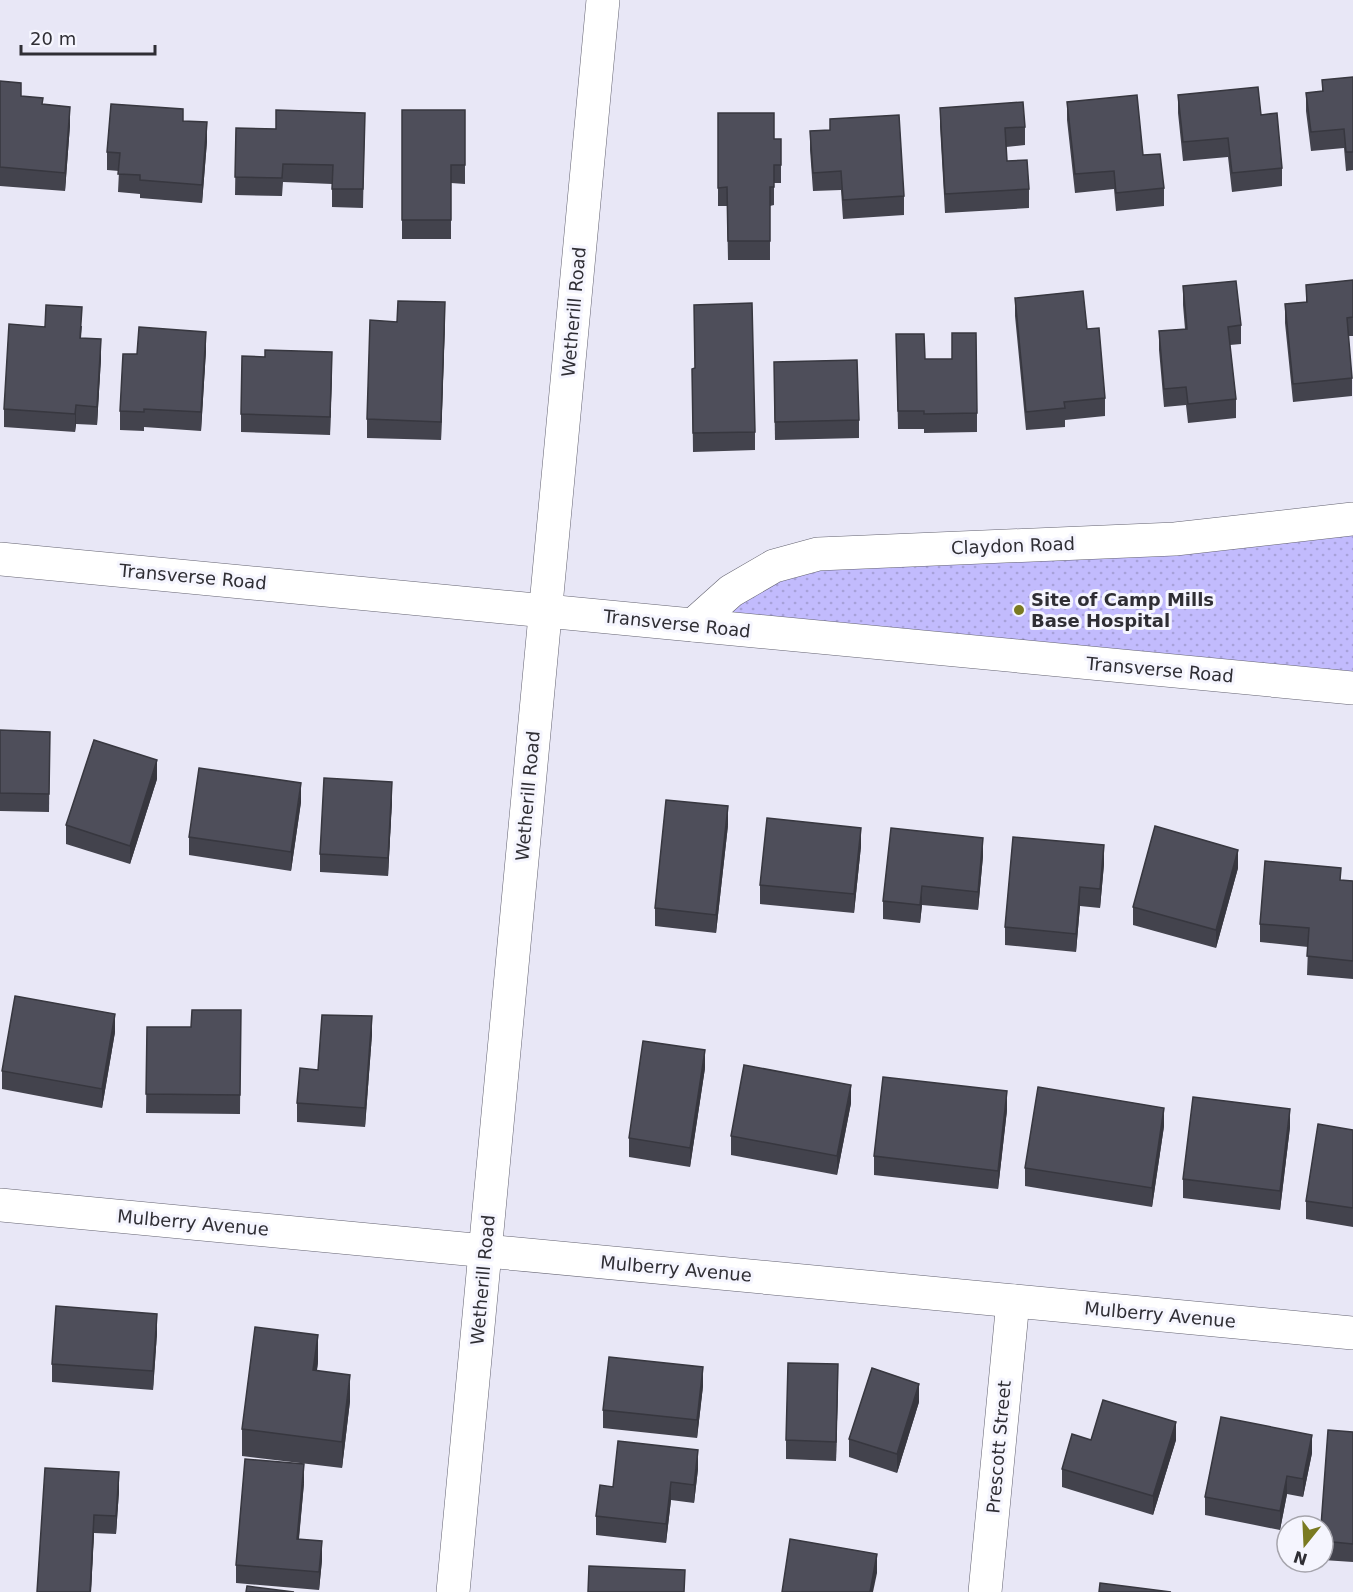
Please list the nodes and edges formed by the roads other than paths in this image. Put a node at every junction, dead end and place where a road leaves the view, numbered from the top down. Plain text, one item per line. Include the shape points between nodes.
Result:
1 (603, 0) edge
2 (1353, 519) edge
3 (0, 559) edge
4 (546, 611) junction
5 (693, 625) junction
6 (1353, 688) edge
7 (0, 1205) edge
8 (485, 1251) junction
9 (1013, 1301) junction
10 (1353, 1334) edge
11 (453, 1592) edge
12 (985, 1592) edge

1 - 4 street, Wetherill Road
2 - 5 street, Claydon Road via 1175,539 818,554 774,566 731,591
3 - 4 street, Transverse Road
4 - 5 street, Transverse Road
4 - 8 street, Wetherill Road
5 - 6 street, Transverse Road
7 - 8 street, Mulberry Avenue
8 - 9 street, Mulberry Avenue
8 - 11 street, Wetherill Road
9 - 10 street, Mulberry Avenue
9 - 12 street, Prescott Street

